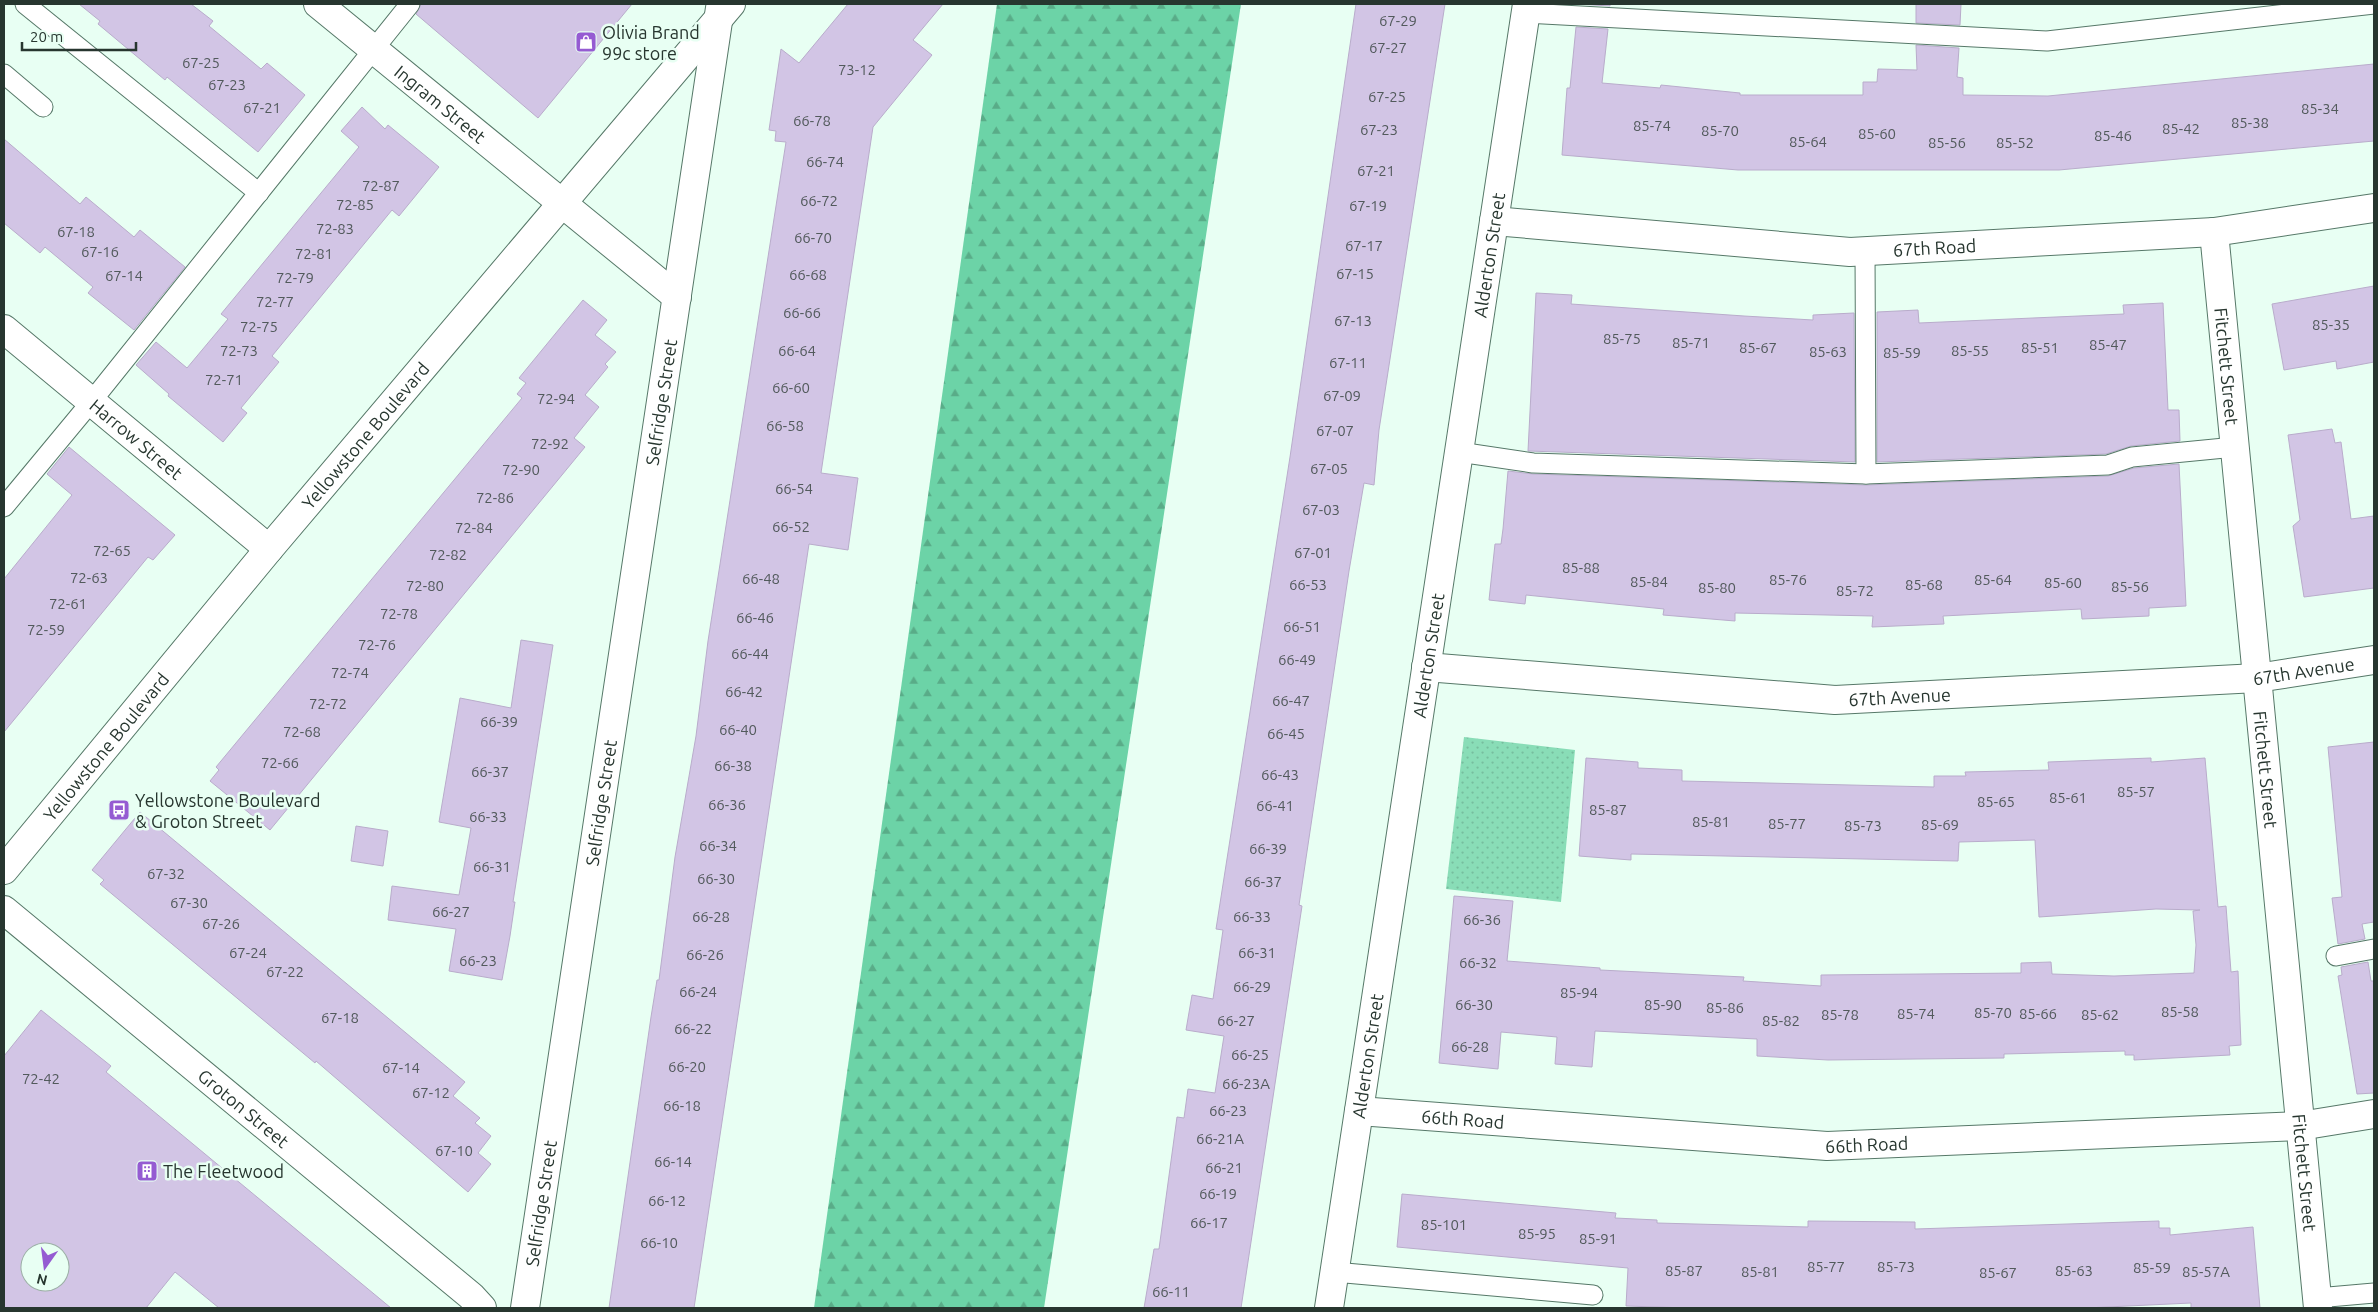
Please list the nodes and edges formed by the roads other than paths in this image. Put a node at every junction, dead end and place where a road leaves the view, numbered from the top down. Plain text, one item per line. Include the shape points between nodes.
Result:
1 (25, 4) edge
2 (318, 4) edge
3 (410, 4) edge
4 (2374, 4) edge
5 (1526, 8) edge
6 (723, 9) edge
7 (374, 50) junction
8 (4, 74) edge
9 (42, 107) dead end
10 (259, 193) junction
11 (562, 205) junction
12 (2374, 208) edge
13 (1494, 221) junction
14 (2214, 232) junction
15 (1865, 251) junction
16 (677, 297) junction
17 (4, 329) edge
18 (91, 402) junction
19 (2235, 447) junction
20 (1459, 452) junction
21 (1866, 474) junction
22 (4, 507) edge
23 (269, 549) junction
24 (2374, 660) edge
25 (1426, 667) junction
26 (2257, 678) junction
27 (4, 870) edge
28 (4, 910) edge
29 (2374, 950) edge
30 (2336, 956) dead end
31 (1359, 1111) junction
32 (2374, 1114) edge
33 (2300, 1126) junction
34 (1334, 1272) junction
35 (1593, 1294) dead end
36 (2374, 1294) edge
37 (2317, 1303) edge
38 (482, 1308) edge
39 (525, 1308) edge
40 (1329, 1308) edge

1 - 10 lane
2 - 7 street, Ingram Street
3 - 7 lane
4 - 5 lane via 2047,41
5 - 13 street, Alderton Street
6 - 11 street, Yellowstone Boulevard
6 - 16 street, Selfridge Street
7 - 10 lane
7 - 11 street, Ingram Street
8 - 9 lane
10 - 18 lane
11 - 16 street
11 - 23 street, Yellowstone Boulevard
12 - 14 street, 67th Road
13 - 15 street, 67th Road
13 - 20 street, Alderton Street
14 - 15 street, 67th Road
14 - 19 street, Fitchett Street
15 - 21 lane
16 - 39 street, Selfridge Street
17 - 18 street, Harrow Street
18 - 22 lane
18 - 23 street, Harrow Street
19 - 21 lane via 2132,456 2108,465
19 - 26 street, Fitchett Street
20 - 21 lane via 1533,463
20 - 25 street, Alderton Street
23 - 27 street, Yellowstone Boulevard
24 - 26 street, 67th Avenue
25 - 26 street, 67th Avenue via 1835,700
25 - 31 street, Alderton Street
26 - 33 street, Fitchett Street
28 - 38 street, Groton Street
29 - 30 lane
31 - 33 street, 66th Road via 1827,1146
31 - 34 street, Alderton Street
32 - 33 street, 66th Road
33 - 37 street, Fitchett Street
34 - 35 lane
34 - 40 street, Alderton Street
36 - 37 lane

